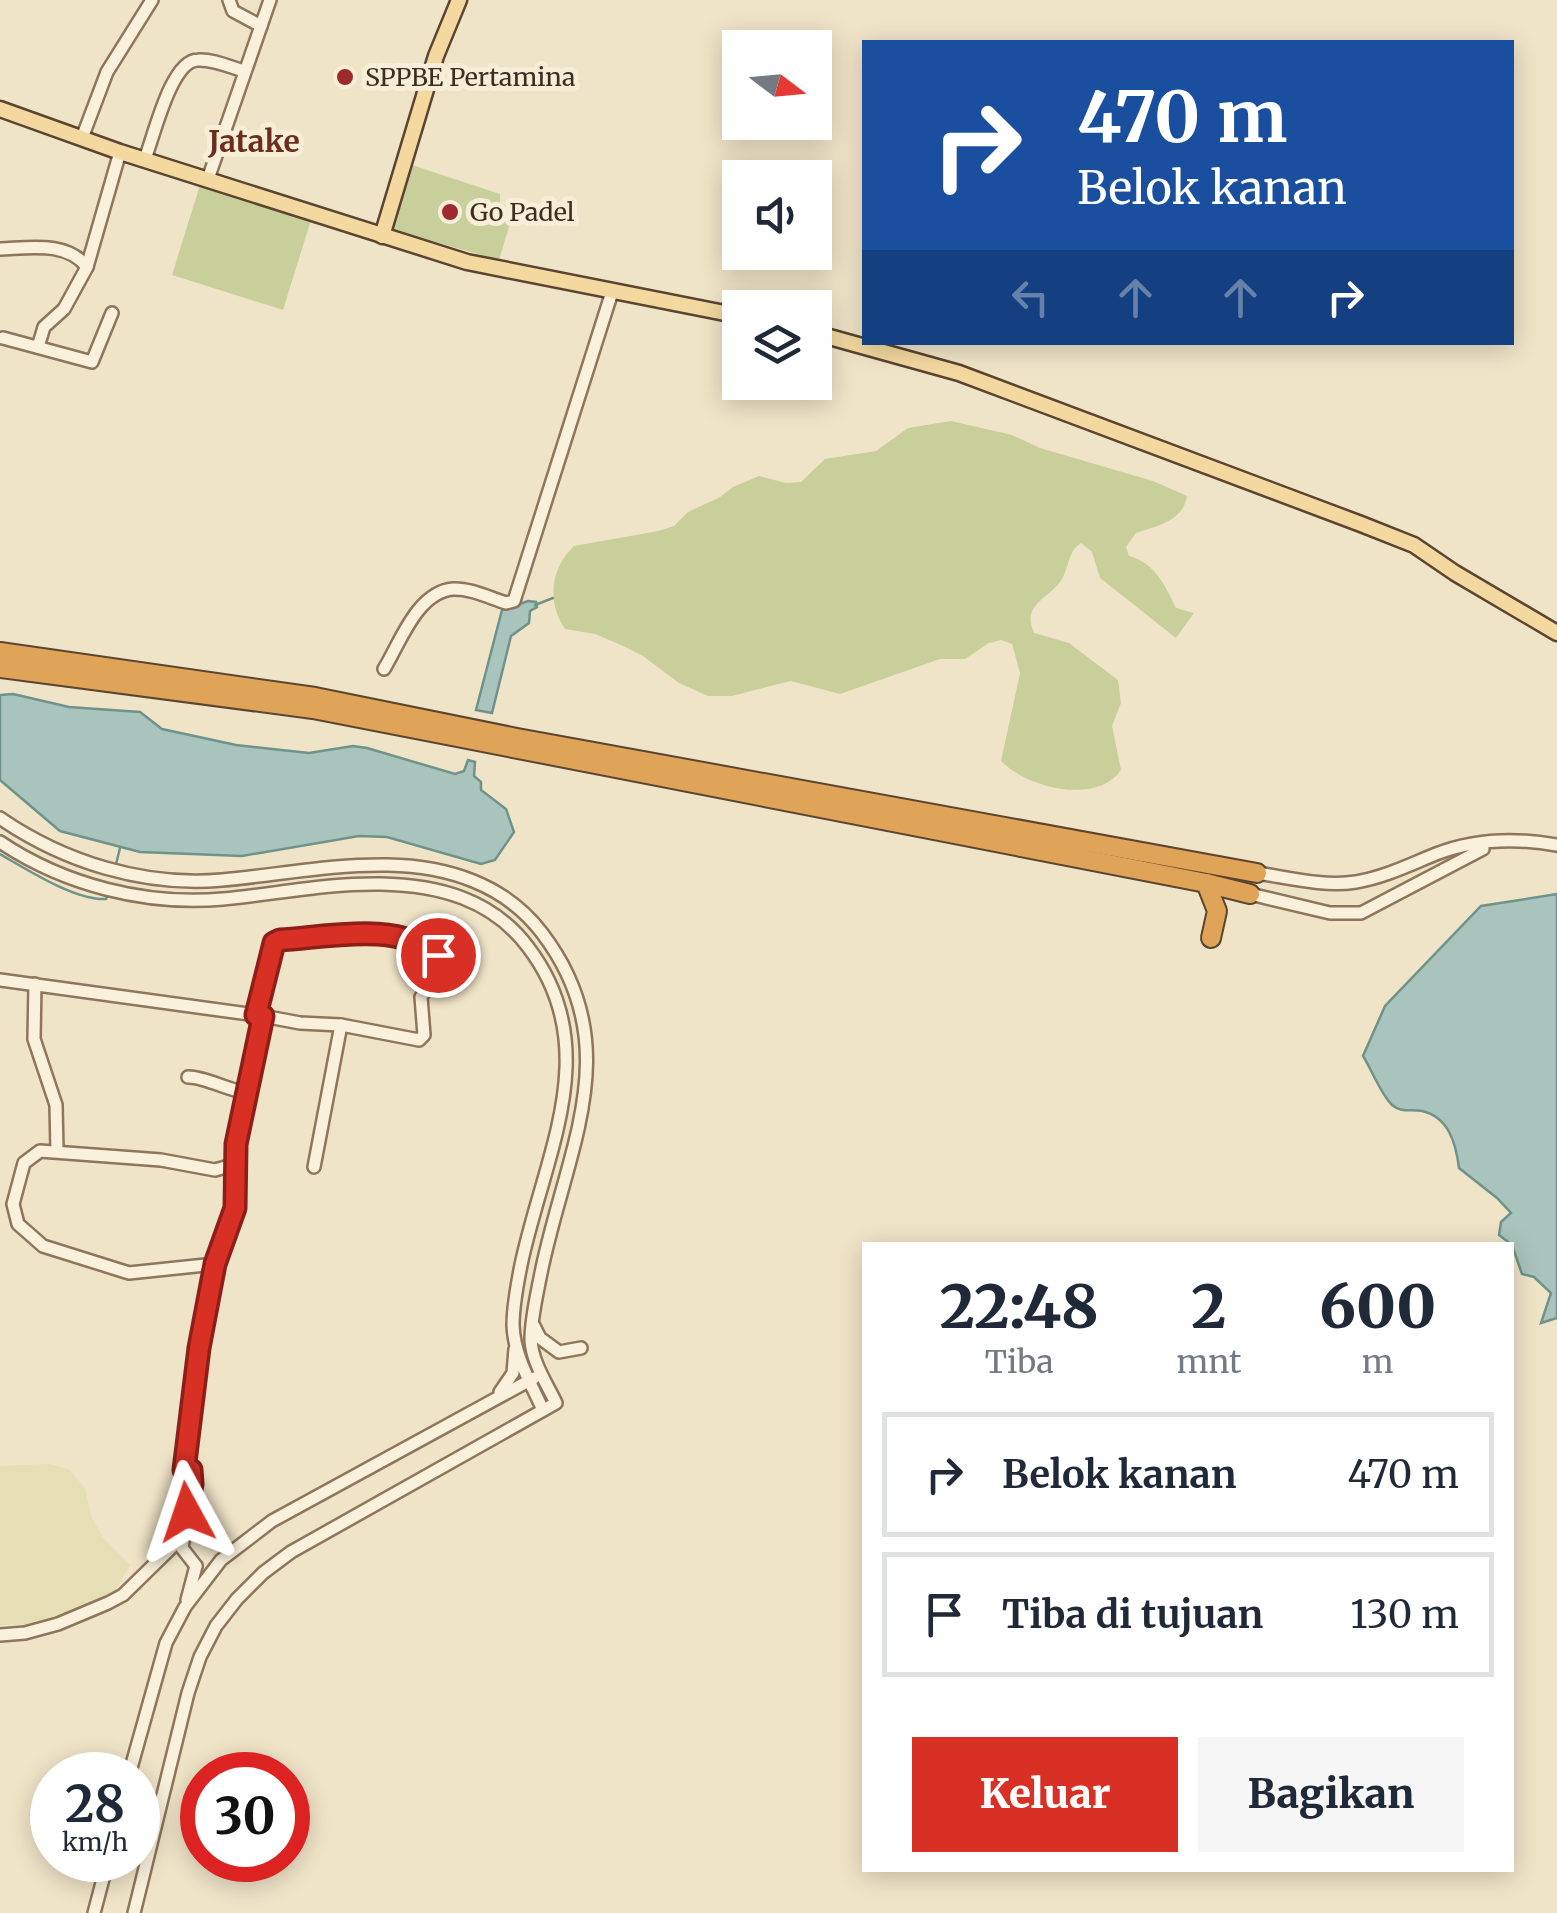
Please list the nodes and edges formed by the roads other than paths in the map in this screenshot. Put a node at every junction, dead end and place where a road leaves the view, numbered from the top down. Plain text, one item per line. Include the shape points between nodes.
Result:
1 (152, 0) edge
2 (229, 0) edge
3 (270, 0) edge
4 (458, 0) edge
5 (261, 26) junction
6 (244, 71) junction
7 (0, 109) edge
8 (82, 138) junction
9 (120, 152) junction
10 (146, 159) junction
11 (208, 179) junction
12 (382, 236) junction
13 (0, 249) edge
14 (87, 267) junction
15 (612, 292) junction
16 (112, 313) dead end
17 (722, 313) edge
18 (3, 338) dead end
19 (832, 338) edge
20 (38, 347) junction
21 (1557, 632) edge
22 (0, 652) edge
23 (0, 668) edge
24 (384, 669) dead end
25 (0, 818) edge
26 (1536, 841) junction
27 (0, 842) edge
28 (1557, 845) edge
29 (392, 865) junction
30 (1257, 873) joint
31 (1206, 883) junction
32 (390, 884) junction
33 (1250, 894) joint
34 (1211, 938) dead end
35 (0, 980) edge
36 (35, 984) junction
37 (259, 1016) junction
38 (340, 1025) junction
39 (188, 1077) dead end
40 (246, 1093) junction
41 (57, 1151) junction
42 (235, 1156) junction
43 (314, 1167) dead end
44 (6, 1203) edge
45 (215, 1264) junction
46 (532, 1322) junction
47 (515, 1346) junction
48 (581, 1348) dead end
49 (542, 1373) junction
50 (530, 1380) junction
51 (490, 1402) junction
52 (543, 1410) junction
53 (184, 1470) junction
54 (239, 1546) junction
55 (196, 1566) junction
56 (185, 1607) junction
57 (0, 1635) edge
58 (135, 1752) edge
59 (102, 1882) edge
60 (95, 1909) edge
61 (134, 1912) edge

1 - 8 street via 107,72
2 - 5 street via 233,11
3 - 5 street
4 - 12 main road
5 - 6 street
6 - 10 street via 204,60 185,64
6 - 11 street
7 - 8 main road
8 - 9 main road
9 - 10 main road
9 - 14 street
10 - 11 main road
11 - 12 main road
12 - 15 main road via 467,262
13 - 14 street via 39,246 78,255
14 - 20 street via 64,308 44,327
15 - 17 main road
15 - 24 street via 514,601 452,589 436,594
16 - 20 street via 92,362
18 - 20 street
19 - 21 main road via 959,373 1414,545
22 - 30 highway via 315,697
23 - 31 highway via 313,709
25 - 29 street via 89,864 157,880
26 - 28 street
26 - 30 street via 1470,844 1396,872 1334,884
26 - 33 street via 1474,851 1360,913 1330,913
27 - 32 street via 93,886 155,900
29 - 32 street
29 - 46 street via 444,869 506,898 536,925 576,990 587,1033 586,1084
31 - 33 highway
31 - 34 highway via 1217,911
32 - 47 street via 439,888 492,912 521,937 557,995 568,1064 518,1285
35 - 36 street
36 - 37 street
36 - 41 street via 34,1039 56,1105
37 - 38 street
37 - 38 street via 272,949 280,940 386,934 438,955 440,970 421,997 422,1040
37 - 40 street
38 - 43 street
39 - 40 street
40 - 42 street
41 - 42 street via 215,1170
41 - 44 street via 24,1162
42 - 45 street via 235,1208
44 - 45 street via 43,1246 129,1272
45 - 53 street
46 - 48 street via 549,1348
46 - 49 street via 531,1343
47 - 50 street
47 - 51 street via 507,1385
49 - 50 street
49 - 52 street via 556,1403
50 - 51 street
50 - 52 street
51 - 54 street
52 - 61 street via 291,1552 236,1599 216,1626 188,1693
53 - 55 street via 191,1470 192,1484 182,1548
53 - 57 street via 173,1546 123,1595 58,1624
54 - 55 street
54 - 56 street
55 - 56 street
56 - 58 street via 166,1644
59 - 60 street

